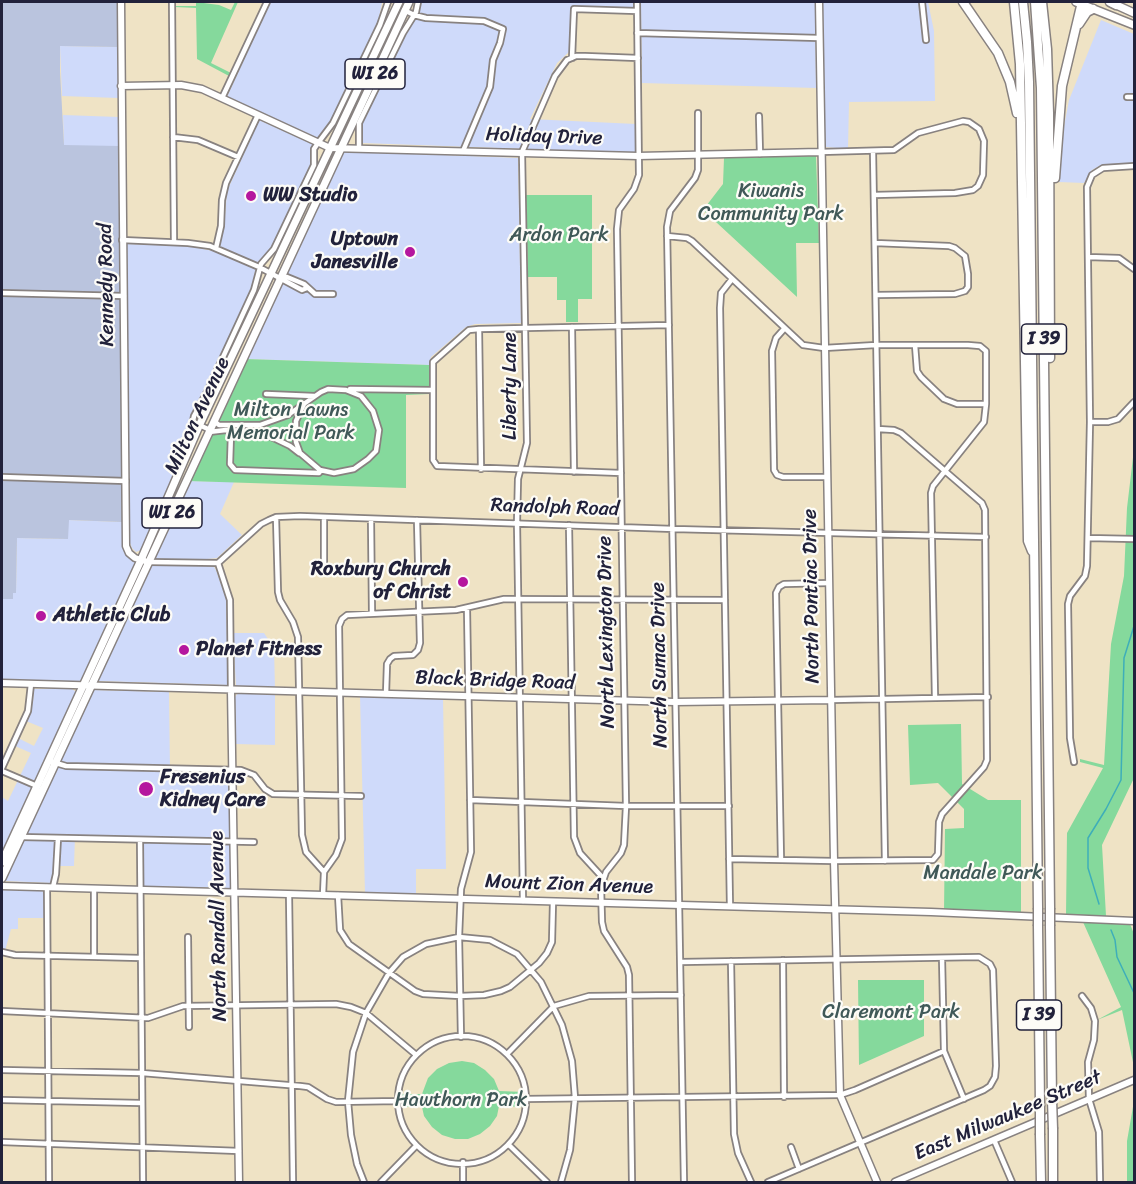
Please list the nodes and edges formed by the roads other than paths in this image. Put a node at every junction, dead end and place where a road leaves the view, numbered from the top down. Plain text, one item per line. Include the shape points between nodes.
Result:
1 (121, 2) edge
2 (172, 2) edge
3 (267, 2) edge
4 (387, 2) edge
5 (410, 2) edge
6 (418, 2) edge
7 (637, 2) edge
8 (819, 2) edge
9 (922, 2) edge
10 (963, 2) edge
11 (1014, 2) edge
12 (1023, 2) edge
13 (1035, 2) edge
14 (1042, 2) edge
15 (1079, 2) edge
16 (1111, 3) edge
17 (398, 4) edge
18 (1093, 9) junction
19 (405, 11) junction
20 (637, 11) junction
21 (1134, 13) edge
22 (414, 15) junction
23 (1134, 25) edge
24 (638, 33) junction
25 (1073, 35) junction
26 (819, 38) junction
27 (926, 40) dead end
28 (572, 58) junction
29 (638, 58) junction
30 (172, 85) junction
31 (122, 86) junction
32 (1127, 97) dead end
33 (1134, 97) edge
34 (222, 98) junction
35 (698, 113) dead end
36 (258, 115) junction
37 (759, 116) dead end
38 (173, 137) junction
39 (318, 143) junction
40 (341, 147) junction
41 (330, 148) junction
42 (359, 148) junction
43 (463, 151) junction
44 (873, 151) junction
45 (522, 152) junction
46 (820, 152) junction
47 (760, 154) junction
48 (638, 156) junction
49 (698, 156) junction
50 (238, 157) junction
51 (1134, 166) edge
52 (1023, 172) junction
53 (874, 195) junction
54 (1051, 230) junction
55 (667, 236) junction
56 (122, 240) junction
57 (174, 242) junction
58 (875, 243) junction
59 (216, 248) junction
60 (1088, 257) junction
61 (259, 267) junction
62 (1134, 269) edge
63 (271, 273) junction
64 (280, 278) junction
65 (732, 279) junction
66 (2, 293) edge
67 (333, 294) dead end
68 (876, 295) junction
69 (124, 296) junction
70 (669, 325) junction
71 (619, 326) junction
72 (572, 327) junction
73 (479, 328) junction
74 (525, 328) junction
75 (784, 329) junction
76 (876, 345) junction
77 (915, 345) junction
78 (824, 348) junction
79 (1045, 378) junction
80 (342, 389) junction
81 (366, 390) junction
82 (432, 390) junction
83 (266, 394) dead end
84 (314, 396) junction
85 (363, 398) junction
86 (1134, 402) edge
87 (304, 404) junction
88 (986, 404) junction
89 (289, 414) junction
90 (297, 419) junction
91 (214, 420) junction
92 (1090, 422) junction
93 (200, 426) junction
94 (260, 426) junction
95 (878, 429) junction
96 (209, 431) junction
97 (233, 432) junction
98 (258, 433) junction
99 (300, 453) junction
100 (311, 464) junction
101 (481, 469) junction
102 (321, 470) junction
103 (521, 470) junction
104 (945, 470) junction
105 (306, 472) junction
106 (574, 472) junction
107 (621, 473) junction
108 (2, 477) edge
109 (826, 477) junction
110 (126, 481) junction
111 (276, 517) junction
112 (324, 518) junction
113 (370, 519) junction
114 (417, 520) junction
115 (518, 524) junction
116 (568, 525) junction
117 (621, 526) junction
118 (674, 529) junction
119 (723, 530) junction
120 (828, 533) junction
121 (879, 534) junction
122 (931, 535) junction
123 (986, 537) junction
124 (1088, 538) junction
125 (1134, 539) edge
126 (1034, 554) junction
127 (145, 561) junction
128 (218, 563) junction
129 (324, 570) dead end
130 (829, 583) junction
131 (519, 599) junction
132 (570, 599) junction
133 (622, 600) junction
134 (725, 600) junction
135 (675, 601) junction
136 (467, 608) junction
137 (372, 613) junction
138 (419, 613) junction
139 (2, 683) edge
140 (31, 684) junction
141 (82, 686) junction
142 (92, 686) junction
143 (231, 690) junction
144 (298, 692) junction
145 (340, 693) junction
146 (386, 694) junction
147 (468, 696) junction
148 (988, 697) junction
149 (520, 698) junction
150 (882, 698) junction
151 (935, 698) junction
152 (572, 699) junction
153 (831, 700) junction
154 (623, 701) junction
155 (778, 701) junction
156 (675, 702) junction
157 (727, 702) junction
158 (1074, 762) dead end
159 (52, 763) junction
160 (2, 770) edge
161 (234, 770) junction
162 (37, 786) junction
163 (300, 795) junction
164 (342, 796) junction
165 (361, 796) dead end
166 (38, 800) junction
167 (470, 801) junction
168 (522, 802) junction
169 (573, 803) junction
170 (626, 806) junction
171 (729, 806) junction
172 (678, 807) junction
173 (21, 837) junction
174 (58, 838) junction
175 (140, 840) junction
176 (254, 842) dead end
177 (235, 843) junction
178 (729, 859) junction
179 (781, 860) junction
180 (834, 861) junction
181 (885, 861) junction
182 (2, 862) edge
183 (324, 872) junction
184 (2, 878) edge
185 (603, 879) junction
186 (2, 886) edge
187 (50, 887) junction
188 (94, 889) junction
189 (140, 890) junction
190 (236, 892) junction
191 (289, 894) junction
192 (323, 895) junction
193 (338, 895) junction
194 (460, 899) junction
195 (523, 901) junction
196 (553, 902) junction
197 (602, 903) junction
198 (679, 905) junction
199 (730, 906) junction
200 (835, 909) junction
201 (1134, 921) edge
202 (188, 937) dead end
203 (459, 937) junction
204 (2, 952) edge
205 (48, 956) junction
206 (94, 957) junction
207 (141, 958) junction
208 (942, 958) junction
209 (837, 959) junction
210 (783, 960) junction
211 (731, 961) junction
212 (681, 962) junction
213 (531, 969) junction
214 (388, 973) junction
215 (630, 995) junction
216 (681, 995) junction
217 (460, 996) junction
218 (1082, 996) dead end
219 (290, 1004) junction
220 (189, 1005) junction
221 (237, 1005) junction
222 (554, 1006) junction
223 (2, 1011) edge
224 (48, 1013) junction
225 (366, 1013) junction
226 (142, 1017) junction
227 (189, 1027) dead end
228 (461, 1037) junction
229 (944, 1051) junction
230 (508, 1053) junction
231 (415, 1054) junction
232 (2, 1070) edge
233 (48, 1070) junction
234 (142, 1073) junction
235 (1134, 1080) edge
236 (238, 1081) junction
237 (292, 1086) junction
238 (840, 1095) junction
239 (682, 1097) junction
240 (784, 1097) junction
241 (575, 1098) junction
242 (631, 1098) junction
243 (733, 1098) junction
244 (524, 1099) junction
245 (964, 1099) junction
246 (1089, 1099) junction
247 (2, 1100) edge
248 (48, 1101) junction
249 (348, 1101) junction
250 (399, 1101) junction
251 (141, 1103) junction
252 (994, 1140) junction
253 (2, 1142) edge
254 (860, 1143) junction
255 (48, 1144) junction
256 (508, 1145) junction
257 (142, 1146) junction
258 (415, 1147) junction
259 (791, 1147) dead end
260 (239, 1151) junction
261 (463, 1162) junction
262 (799, 1169) junction
263 (49, 1182) edge
264 (143, 1182) edge
265 (239, 1182) edge
266 (293, 1182) edge
267 (364, 1182) edge
268 (381, 1182) edge
269 (463, 1182) edge
270 (547, 1182) edge
271 (561, 1182) edge
272 (632, 1182) edge
273 (684, 1182) edge
274 (751, 1182) edge
275 (768, 1182) edge
276 (877, 1182) edge
277 (895, 1182) edge
278 (1012, 1182) edge
279 (1041, 1182) edge
280 (1053, 1182) edge
281 (1100, 1182) edge

1 - 31 street, Kennedy Road
2 - 30 street
3 - 34 street
4 - 17 street
4 - 39 street via 380,26 333,123
5 - 19 main road, Milton Avenue / WI 26
6 - 22 street
7 - 20 street, North Lexington Drive
8 - 26 street, North Pontiac Drive
9 - 27 street
10 - 52 highway via 998,53 1010,82
11 - 52 highway
12 - 126 highway, I 39 via 1029,82
13 - 79 highway, I 39 via 1041,88
14 - 54 highway
15 - 18 main road
15 - 25 highway
16 - 21 main road
17 - 19 street
17 - 41 main road, Milton Avenue / WI 26
18 - 23 main road
18 - 25 highway via 1085,14
19 - 22 street
19 - 40 main road, Milton Avenue / WI 26
20 - 24 street, North Lexington Drive
20 - 28 street via 574,9
22 - 42 street via 359,123
22 - 43 street via 484,21 503,29 490,87
24 - 26 street
24 - 29 street, North Lexington Drive
25 - 54 highway via 1061,96
26 - 46 street, North Pontiac Drive
28 - 29 street
28 - 45 street, Liberty Lane via 555,76
29 - 48 street, North Lexington Drive
30 - 31 street, Holiday Drive
30 - 34 street, Holiday Drive via 202,89
30 - 38 street
31 - 56 street, Kennedy Road
32 - 33 street
34 - 36 street, Holiday Drive
35 - 49 street, North Sumac Drive
36 - 39 street, Holiday Drive
36 - 50 street
37 - 47 street
38 - 50 street via 198,140
38 - 57 street
39 - 41 street, Holiday Drive
39 - 61 street via 308,178 274,249
40 - 41 street, Holiday Drive
40 - 42 street, Holiday Drive
40 - 64 main road, Milton Avenue / WI 26
41 - 63 main road, Milton Avenue / WI 26
42 - 43 street, Holiday Drive
43 - 45 street, Holiday Drive
44 - 46 street, Holiday Drive
44 - 53 street
44 - 53 street, Holiday Drive via 894,150 918,133 956,123 969,122 980,129 984,141 983,175 973,189 955,194
45 - 48 street, Holiday Drive
45 - 74 street, Liberty Lane
46 - 47 street, Holiday Drive
46 - 78 street, North Pontiac Drive
47 - 49 street, Holiday Drive
48 - 49 street, Holiday Drive
48 - 71 street, North Lexington Drive via 637,182 617,219
49 - 55 street, North Sumac Drive via 695,178 670,211
50 - 59 street via 223,192
51 - 60 street via 1107,167 1089,179
52 - 126 highway via 1028,541
53 - 58 street
54 - 79 highway via 1050,366
55 - 65 street via 692,241
55 - 70 street, North Sumac Drive
56 - 57 street
56 - 69 street, Kennedy Road
57 - 59 street
58 - 68 street
58 - 68 street via 949,246 965,256 969,274 968,287 955,294
59 - 61 street
60 - 62 street via 1119,258
60 - 92 street
61 - 63 street
61 - 93 street via 254,290 194,416 193,422
63 - 64 street
63 - 93 main road, Milton Avenue / WI 26
64 - 67 street via 287,277 315,294
64 - 91 main road, Milton Avenue / WI 26
65 - 75 street
65 - 119 street via 720,300
66 - 69 street
68 - 76 street
69 - 110 street, Kennedy Road
70 - 71 street
70 - 118 street, North Sumac Drive
71 - 72 street
71 - 107 street, North Lexington Drive
72 - 74 street
72 - 106 street
73 - 74 street
73 - 82 street via 470,330 433,362
73 - 101 street
74 - 103 street, Liberty Lane via 527,443
75 - 78 street via 803,345
75 - 109 street via 772,351 774,470 783,477
76 - 77 street
76 - 78 street
76 - 95 street
77 - 88 street via 917,371 944,399 957,404
77 - 88 street via 983,348
78 - 109 street, North Pontiac Drive
79 - 280 highway, I 39, bridge
80 - 81 street
80 - 84 street via 328,389
80 - 85 street
81 - 82 street
81 - 85 street
82 - 101 street via 435,464 441,468
83 - 84 street
84 - 87 street
85 - 102 street via 377,421 375,450 354,469 334,473
86 - 92 street via 1118,419
87 - 89 street
87 - 90 street
88 - 104 street via 980,428
89 - 90 street
89 - 94 street
90 - 99 street via 296,442
91 - 94 street via 219,425
91 - 96 main road, Milton Avenue / WI 26
92 - 124 street
93 - 96 street
93 - 127 main road, Milton Avenue / WI 26
94 - 98 street
95 - 104 street via 901,433
95 - 121 street
96 - 97 street
96 - 127 main road, Milton Avenue / WI 26
97 - 98 street
97 - 105 street via 230,464 235,470
98 - 99 street
99 - 100 street
100 - 102 street
100 - 105 street
101 - 103 street
102 - 105 street
103 - 106 street
103 - 115 street, Liberty Lane
104 - 122 street via 931,493
104 - 123 street via 982,503
106 - 107 street
107 - 117 street, North Lexington Drive
108 - 110 street
109 - 120 street, North Pontiac Drive
110 - 127 street, Kennedy Road via 126,546 129,553
111 - 112 street, Randolph Road
111 - 128 street via 261,524
111 - 144 street via 278,592 298,637
112 - 113 street, Randolph Road
112 - 129 street
113 - 114 street, Randolph Road
113 - 137 street
114 - 115 street, Randolph Road
114 - 138 street
115 - 116 street, Randolph Road
115 - 131 street, Liberty Lane
116 - 117 street, Randolph Road
116 - 132 street
117 - 118 street, Randolph Road
117 - 133 street, North Lexington Drive
118 - 119 street, Randolph Road
118 - 135 street, North Sumac Drive
119 - 120 street, Randolph Road
119 - 134 street
120 - 121 street, Randolph Road
120 - 130 street, North Pontiac Drive
121 - 122 street, Randolph Road
121 - 150 street
122 - 123 street, Randolph Road
122 - 151 street
123 - 148 street
124 - 125 street
124 - 158 street via 1086,573 1068,604 1070,738
126 - 279 highway, I 39, bridge
127 - 128 street
127 - 141 main road, Milton Avenue / WI 26
127 - 142 main road, Milton Avenue / WI 26
128 - 143 street, North Randall Avenue via 230,600
130 - 153 street, North Pontiac Drive
130 - 155 street via 784,584 776,593
131 - 132 street
131 - 136 street
131 - 149 street, Liberty Lane
132 - 133 street
132 - 152 street
133 - 135 street
133 - 154 street, North Lexington Drive
134 - 135 street
134 - 157 street
135 - 156 street, North Sumac Drive
136 - 138 street
136 - 147 street
137 - 138 street
137 - 145 street via 347,615 339,626
138 - 146 street via 418,650 413,655 390,659
139 - 140 street, Black Bridge Road
140 - 141 street, Black Bridge Road
140 - 160 street via 28,711
141 - 142 street, Black Bridge Road
141 - 159 main road, Milton Avenue / WI 26
142 - 143 street, Black Bridge Road
142 - 159 main road, Milton Avenue / WI 26
143 - 144 street, Black Bridge Road
143 - 161 street, North Randall Avenue
144 - 145 street, Black Bridge Road
144 - 163 street
145 - 146 street, Black Bridge Road
145 - 164 street
146 - 147 street, Black Bridge Road
147 - 149 street, Black Bridge Road
147 - 167 street
148 - 151 street, Black Bridge Road
148 - 181 street via 987,760 942,814 935,859
149 - 152 street, Black Bridge Road
149 - 168 street, Liberty Lane
150 - 151 street, Black Bridge Road
150 - 153 street, Black Bridge Road
150 - 181 street
152 - 154 street, Black Bridge Road
152 - 169 street
153 - 155 street, Black Bridge Road
153 - 180 street, North Pontiac Drive
154 - 156 street, Black Bridge Road
154 - 170 street, North Lexington Drive
155 - 157 street, Black Bridge Road
155 - 179 street
156 - 157 street, Black Bridge Road
156 - 172 street, North Sumac Drive
157 - 171 street
159 - 161 street
159 - 162 main road, Milton Avenue / WI 26
159 - 166 main road, Milton Avenue / WI 26
160 - 162 street
161 - 163 street via 250,772 273,794
161 - 177 street, North Randall Avenue
162 - 166 main road
162 - 182 main road, Milton Avenue / WI 26
163 - 164 street
163 - 183 street via 303,844
164 - 165 street
164 - 183 street via 342,839
166 - 173 main road, Milton Avenue / WI 26
167 - 168 street
167 - 194 street via 471,852 461,881
168 - 169 street
168 - 195 street, Liberty Lane
169 - 170 street
169 - 185 street via 577,847
170 - 172 street
170 - 185 street, North Lexington Drive via 624,845
171 - 172 street
171 - 178 street
172 - 198 street, North Sumac Drive
173 - 174 street
173 - 184 main road, Milton Avenue / WI 26
174 - 175 street
174 - 187 street via 56,874
175 - 177 street
175 - 189 street
176 - 177 street
177 - 190 street, North Randall Avenue
178 - 179 street
178 - 199 street
179 - 180 street
180 - 181 street
180 - 200 street, North Pontiac Drive
183 - 192 street
185 - 197 street, North Lexington Drive
186 - 187 street, Mount Zion Avenue
187 - 188 street, Mount Zion Avenue
187 - 205 street
188 - 189 street, Mount Zion Avenue
188 - 206 street
189 - 190 street, Mount Zion Avenue
189 - 207 street
190 - 191 street, Mount Zion Avenue
190 - 221 street, North Randall Avenue
191 - 192 street, Mount Zion Avenue
191 - 219 street
192 - 193 street, Mount Zion Avenue
193 - 194 street, Mount Zion Avenue
193 - 214 street via 338,922 343,938
194 - 195 street, Mount Zion Avenue
194 - 203 street
195 - 196 street, Mount Zion Avenue
196 - 197 street, Mount Zion Avenue
196 - 213 street via 550,947
197 - 198 street, Mount Zion Avenue
197 - 215 street, North Lexington Drive via 604,931 627,967
198 - 199 street, Mount Zion Avenue
198 - 212 street, North Sumac Drive
199 - 200 street, Mount Zion Avenue
200 - 201 street, Mount Zion Avenue
200 - 209 street, North Pontiac Drive
202 - 220 street
203 - 213 street via 500,944
203 - 214 street via 426,944 403,957
203 - 217 street
204 - 205 street
205 - 206 street
205 - 224 street
206 - 207 street
207 - 226 street
208 - 209 street
208 - 229 street
208 - 245 street via 982,958 990,964 994,983 995,1077 990,1086
209 - 210 street
209 - 238 street, North Pontiac Drive
210 - 211 street
210 - 240 street
211 - 212 street
211 - 243 street
212 - 216 street, North Sumac Drive
213 - 217 street via 501,991
213 - 222 street
214 - 217 street via 423,994
214 - 225 street
215 - 216 street
215 - 222 street via 588,996
215 - 242 street, North Lexington Drive
216 - 239 street, North Sumac Drive
217 - 228 street
218 - 246 street via 1095,1021 1088,1062
219 - 221 street
219 - 225 street via 336,1004
219 - 237 street
220 - 221 street
220 - 226 street via 156,1017
220 - 227 street
221 - 236 street, North Randall Avenue
222 - 230 street
222 - 241 street via 569,1048
223 - 224 street
224 - 226 street
224 - 233 street
225 - 231 street
225 - 249 street via 353,1052
226 - 234 street
228 - 230 street via 485,1040
228 - 231 street via 436,1040
229 - 238 street
229 - 245 street
230 - 244 street via 520,1073
231 - 250 street via 402,1077
232 - 233 street
233 - 234 street
233 - 248 street
234 - 236 street
234 - 251 street
235 - 246 street, East Milwaukee Street
236 - 237 street
236 - 260 street, North Randall Avenue
237 - 249 street via 308,1088 331,1101
237 - 266 street
238 - 240 street
238 - 254 street, North Pontiac Drive
239 - 242 street
239 - 243 street
239 - 273 street, North Sumac Drive
240 - 243 street
241 - 242 street
241 - 244 street
241 - 271 street via 570,1150
242 - 272 street, North Lexington Drive
243 - 274 street via 735,1144
244 - 256 street via 522,1122
245 - 254 street
246 - 252 street, East Milwaukee Street
246 - 281 street via 1099,1132
247 - 248 street
248 - 251 street
248 - 255 street
249 - 250 street
249 - 267 street via 351,1135
250 - 258 street via 402,1124
251 - 257 street
252 - 277 street, East Milwaukee Street
252 - 278 street
253 - 255 street
254 - 262 street
254 - 276 street, North Pontiac Drive
255 - 257 street
255 - 263 street
256 - 261 street via 491,1158
256 - 270 street
257 - 260 street
257 - 264 street
258 - 261 street via 441,1161
258 - 268 street
259 - 262 street
260 - 265 street, North Randall Avenue
261 - 269 street
262 - 275 street

